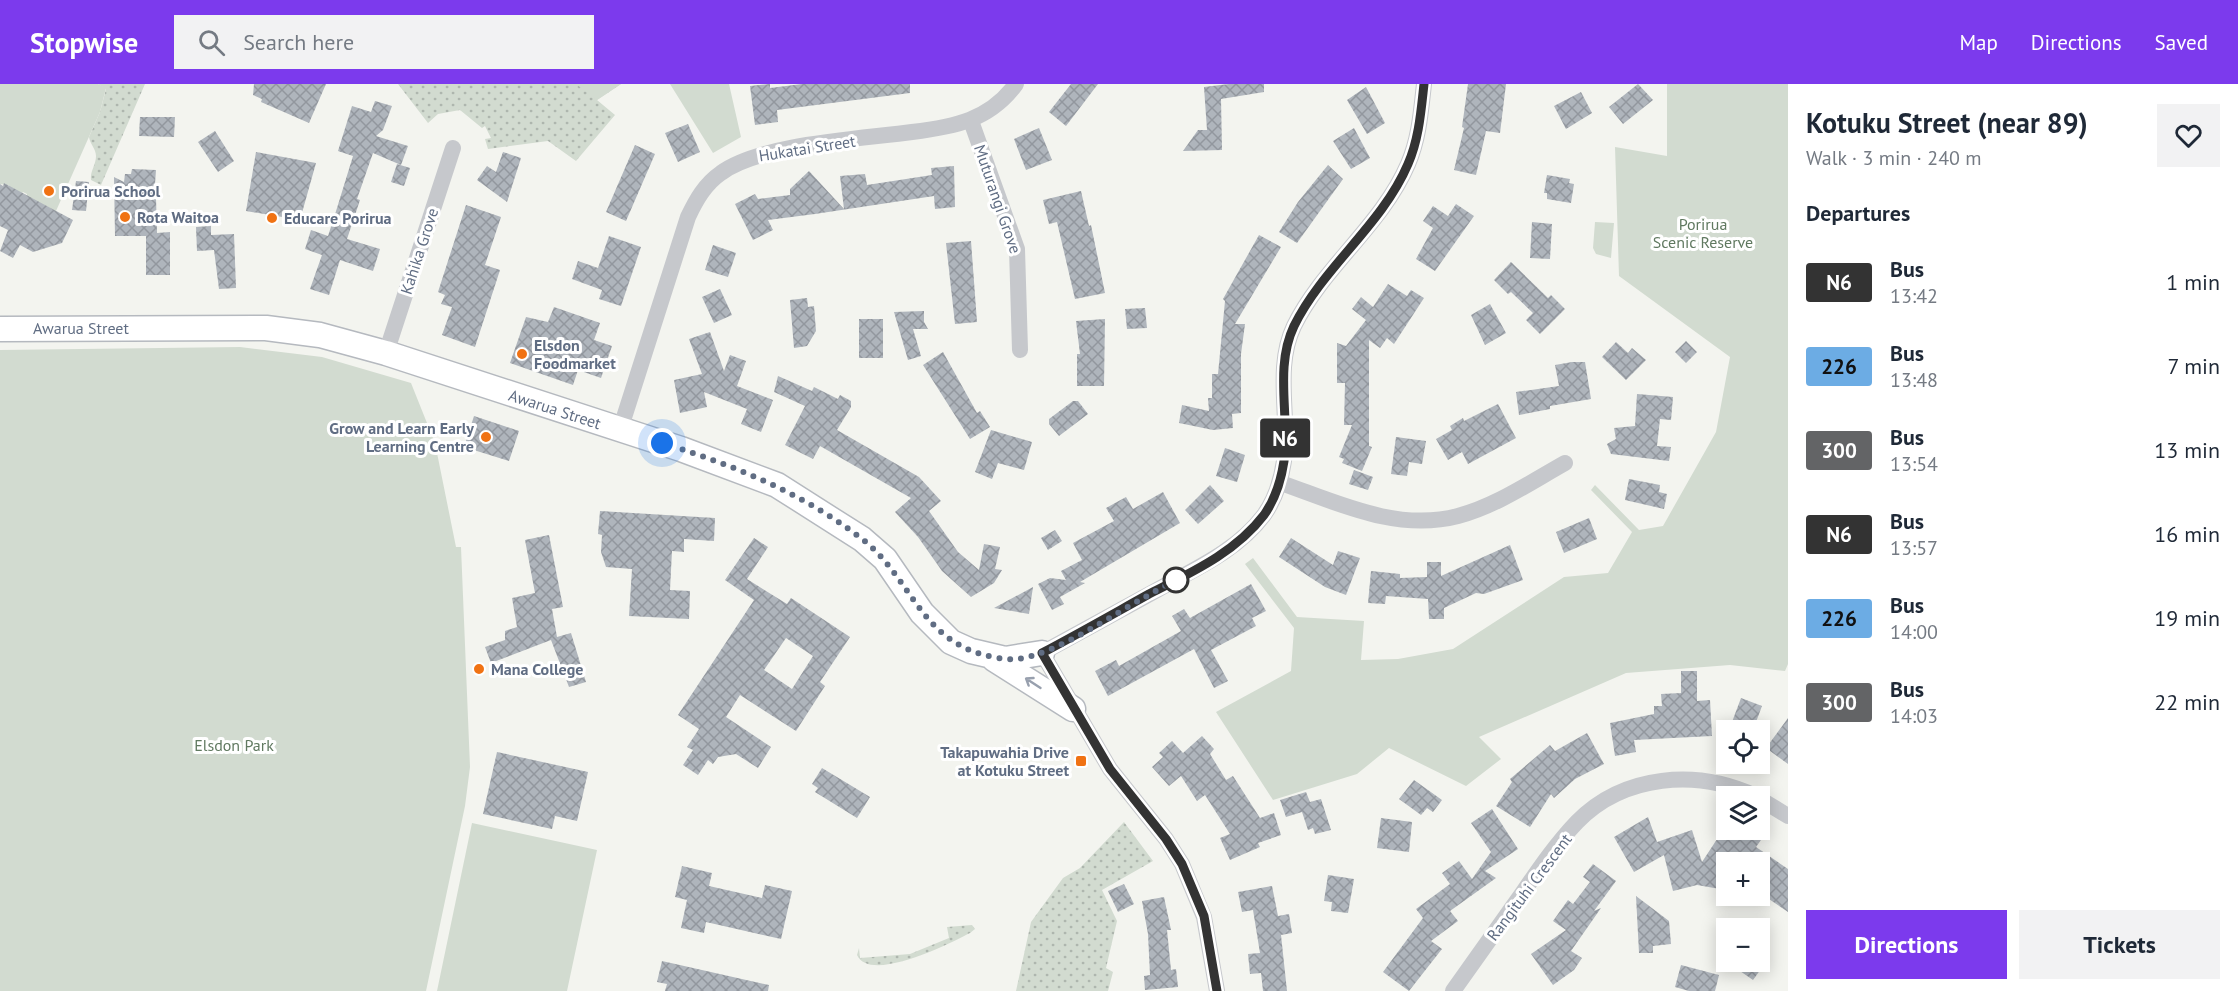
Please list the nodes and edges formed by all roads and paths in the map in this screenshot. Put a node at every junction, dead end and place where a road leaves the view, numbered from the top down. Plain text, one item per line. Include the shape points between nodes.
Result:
1 (1016, 84) edge
2 (1424, 84) edge
3 (971, 122) junction
4 (453, 148) dead end
5 (0, 329) edge
6 (1020, 350) dead end
7 (386, 353) junction
8 (620, 430) junction
9 (1565, 463) dead end
10 (1281, 483) junction
11 (1042, 653) junction
12 (992, 657) junction
13 (1073, 709) junction
14 (1728, 786) edge
15 (1770, 805) edge
16 (1788, 816) edge
17 (1217, 991) edge
18 (1453, 991) edge

1 - 3 street, Hukatai Street via 998,105
2 - 10 street via 1418,131 1406,168 1391,195 1318,287 1293,328 1283,375 1285,447
3 - 6 street, Muturangi Grove via 1017,249
3 - 8 street, Hukatai Street via 772,152 746,159 720,174 696,199 688,217
4 - 7 street, Kahika Grove
5 - 7 street, Awarua Street via 266,328 320,335
7 - 8 street, Awarua Street
8 - 12 street, Awarua Street via 777,485 862,539 885,559 922,613 951,642
9 - 10 street via 1497,501 1460,516 1434,521 1410,521 1364,512
10 - 11 street via 1264,515 1219,556
11 - 12 street, Awarua Street via 1016,659
11 - 13 street
13 -> 12 street
13 - 17 street via 1110,769 1182,864 1204,916
14 - 18 street, Rangituhi Crescent via 1711,780 1655,781 1607,800 1579,820 1555,847
15 - 16 street

